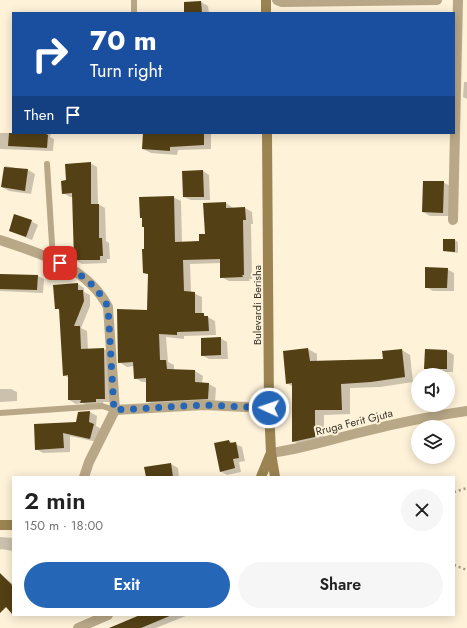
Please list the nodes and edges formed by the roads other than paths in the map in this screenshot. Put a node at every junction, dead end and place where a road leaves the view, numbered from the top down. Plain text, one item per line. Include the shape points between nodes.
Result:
1 (134, 0) edge
2 (266, 0) edge
3 (277, 0) edge
4 (417, 0) edge
5 (436, 0) edge
6 (458, 0) edge
7 (134, 12) edge
8 (266, 12) edge
9 (455, 132) edge
10 (267, 134) edge
11 (455, 134) edge
12 (47, 164) dead end
13 (453, 220) dead end
14 (0, 240) edge
15 (53, 260) junction
16 (269, 408) junction
17 (114, 410) junction
18 (467, 411) edge
19 (0, 413) edge
20 (271, 454) junction
21 (84, 476) edge
22 (261, 476) edge
23 (274, 476) edge
24 (0, 525) edge
25 (12, 525) edge
26 (106, 616) edge
27 (78, 628) edge

1 - 7 lane
2 - 8 main road
3 - 4 street
4 - 5 street
6 - 9 street
10 - 16 main road, Bulevardi Berisha
11 - 13 street
12 - 15 lane
14 - 15 street
15 - 17 street via 77,271 101,294 108,307
16 - 17 street via 204,405
16 - 20 main road, Bulevardi Berisha
17 - 19 lane via 102,406
17 - 21 street
18 - 20 street, Rruga Ferit Gjuta via 364,431 292,451
20 - 22 main road
20 - 23 main road, Bulevardi Berisha
24 - 25 main road
26 - 27 street

